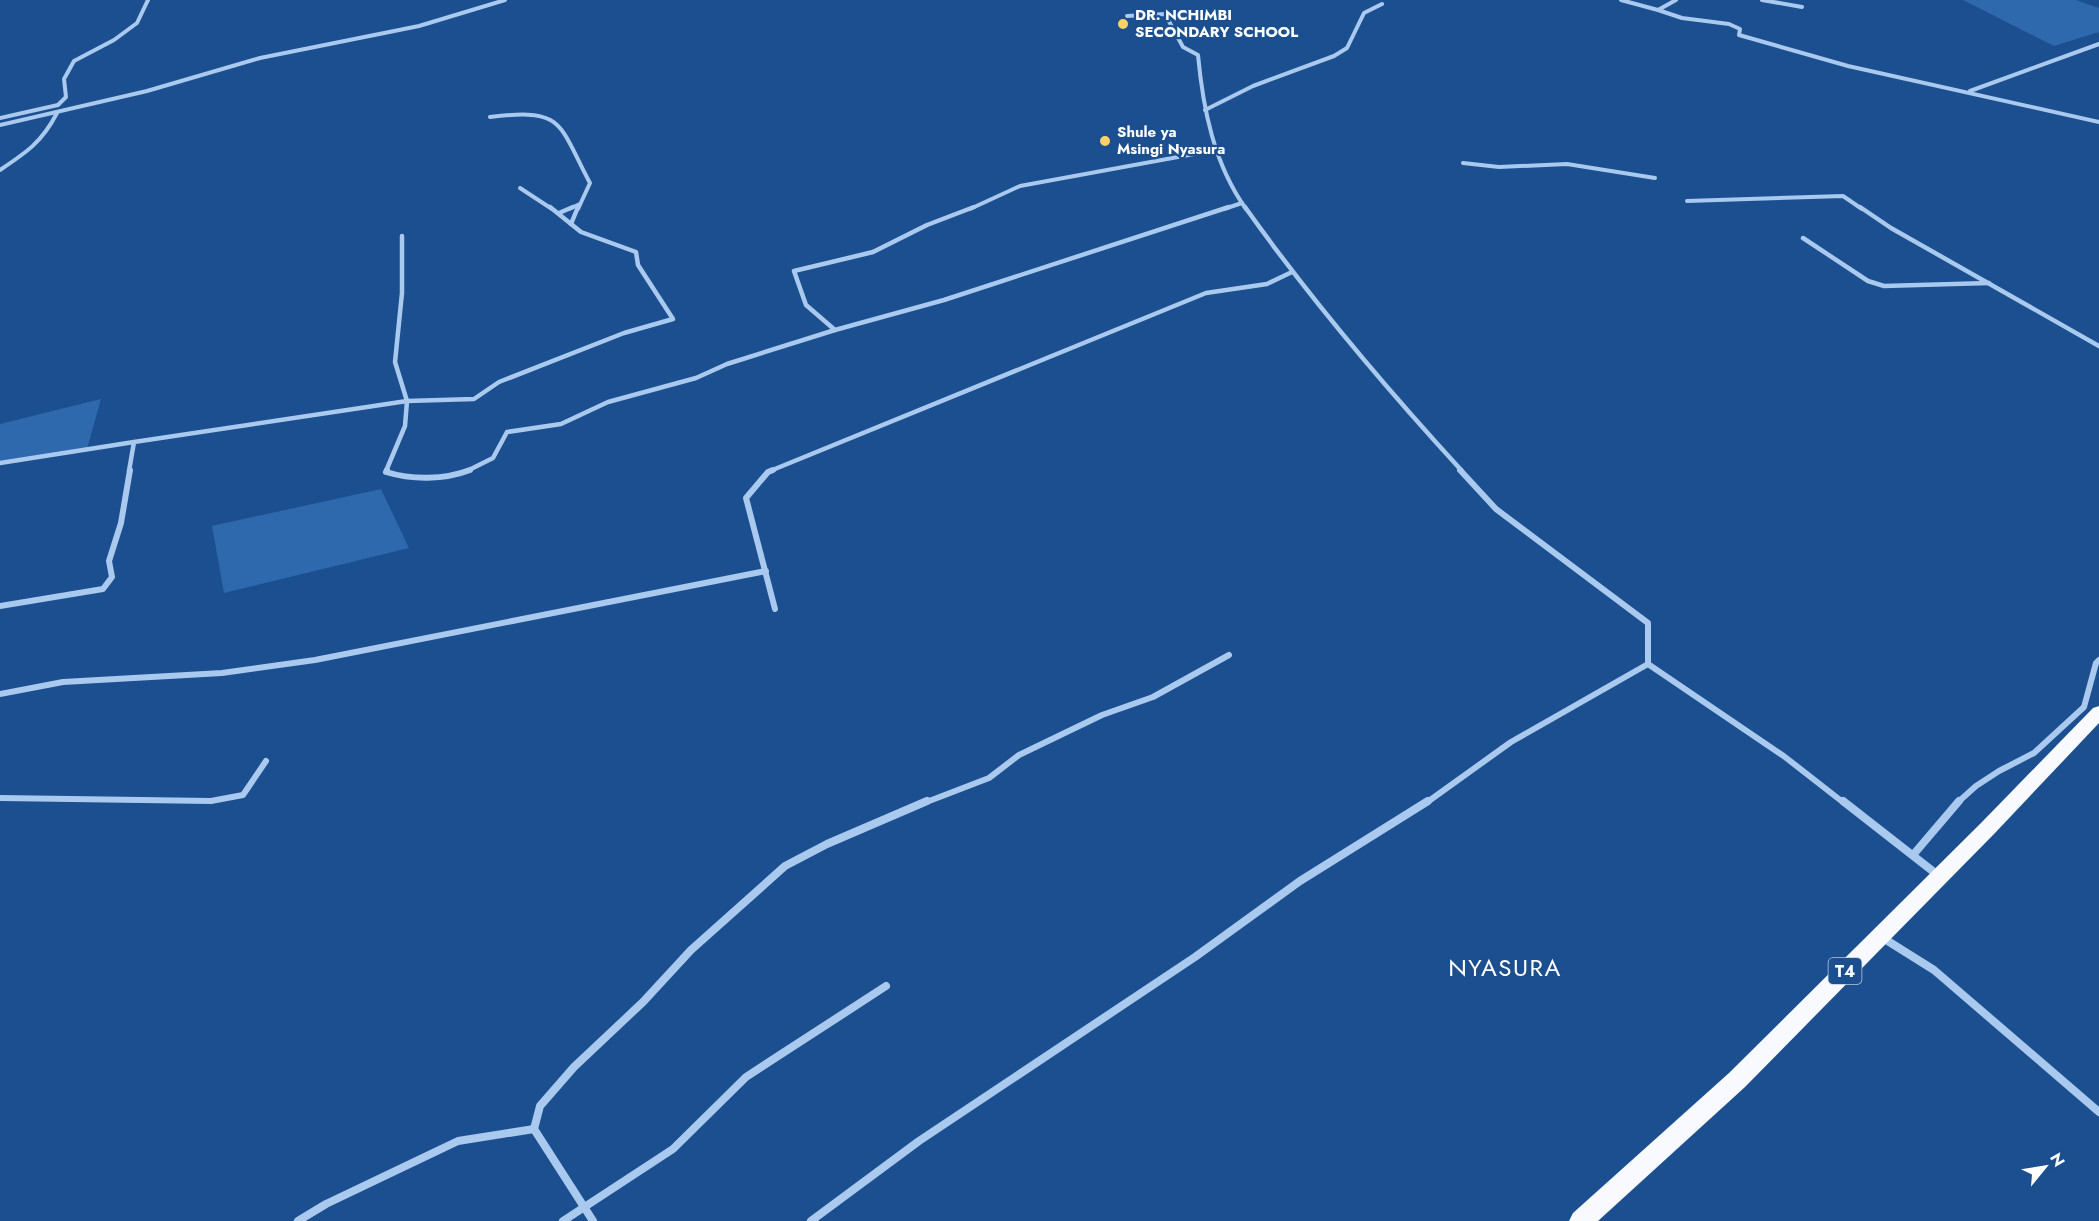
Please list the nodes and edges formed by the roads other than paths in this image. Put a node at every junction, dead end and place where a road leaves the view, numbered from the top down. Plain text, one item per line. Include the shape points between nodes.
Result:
1 (148, 0) edge
2 (505, 0) edge
3 (1621, 0) edge
4 (1676, 0) edge
5 (1762, 0) edge
6 (1382, 4) dead end
7 (1802, 7) dead end
8 (1658, 10) junction
9 (1127, 16) dead end
10 (2099, 44) edge
11 (1969, 92) junction
12 (1205, 110) junction
13 (57, 113) junction
14 (490, 117) dead end
15 (0, 118) edge
16 (2099, 122) edge
17 (0, 125) edge
18 (1216, 150) junction
19 (1463, 164) dead end
20 (0, 170) edge
21 (1655, 178) dead end
22 (520, 188) dead end
23 (1687, 201) dead end
24 (1242, 203) junction
25 (580, 204) junction
26 (559, 213) junction
27 (571, 224) junction
28 (402, 236) dead end
29 (1803, 238) dead end
30 (1292, 272) junction
31 (1989, 283) junction
32 (835, 330) junction
33 (2099, 346) edge
34 (407, 401) junction
35 (134, 442) junction
36 (0, 463) edge
37 (766, 571) junction
38 (0, 606) edge
39 (775, 609) dead end
40 (1229, 656) dead end
41 (2099, 660) edge
42 (1648, 664) junction
43 (0, 694) edge
44 (2099, 712) edge
45 (266, 761) dead end
46 (0, 798) edge
47 (1912, 855) junction
48 (1940, 876) junction
49 (1880, 936) junction
50 (886, 986) dead end
51 (2099, 1112) edge
52 (534, 1129) junction
53 (584, 1208) junction
54 (298, 1221) edge
55 (563, 1221) edge
56 (593, 1221) edge
57 (811, 1221) edge
58 (1581, 1221) edge

1 - 15 street via 137,23 74,61 64,79 66,97 58,105
2 - 13 street via 419,26 260,58
3 - 8 street
4 - 8 street
5 - 7 street
6 - 12 street via 1364,14 1347,48 1334,56 1254,86
8 - 11 street via 1682,18 1729,24 1740,29 1739,35 1848,66
9 - 12 street via 1165,14 1183,47 1198,55
10 - 11 street
11 - 16 street
12 - 18 street
13 - 17 street
13 - 20 street via 34,147
14 - 25 street via 536,114 557,122 590,183
18 - 24 street
18 - 32 street via 1020,186 873,252 794,271 806,305
19 - 21 street via 1567,164
22 - 26 street
23 - 31 street via 1843,196
24 - 30 street
24 - 32 street via 944,300
25 - 26 street
25 - 27 street
26 - 27 street
27 - 34 street via 581,232 636,252 638,265 673,320 624,333 499,382 474,399
28 - 34 street via 402,293 395,362
29 - 31 street via 1868,280 1884,285
30 - 37 street via 1267,284 1206,293 768,472 746,498
30 - 42 street via 1416,421 1496,509 1648,623
31 - 33 street
32 - 34 street via 727,364 696,378 608,402 561,424 507,432 493,458 448,476 405,478 386,472 405,426
34 - 35 street
35 - 36 street
35 - 38 street via 121,523 109,561 112,577 103,589
37 - 39 street
37 - 43 street via 315,660 222,674 63,682
40 - 52 street via 1153,697 1102,715 1019,755 989,778 827,844 785,866 691,950 574,1067 540,1106
41 - 47 street via 2084,707 2034,753 1976,786
42 - 47 street via 1785,758
42 - 57 street via 1511,742 1426,803 1300,881 1195,957 919,1142
44 - 48 highway, T4
45 - 46 street via 243,795 211,801
47 - 48 street
48 - 49 highway, T4
49 - 51 street via 1934,970
49 - 58 highway, T4 via 1737,1080
50 - 53 street via 746,1077 673,1149
52 - 53 street
52 - 54 street via 458,1141
53 - 55 street
53 - 56 street

